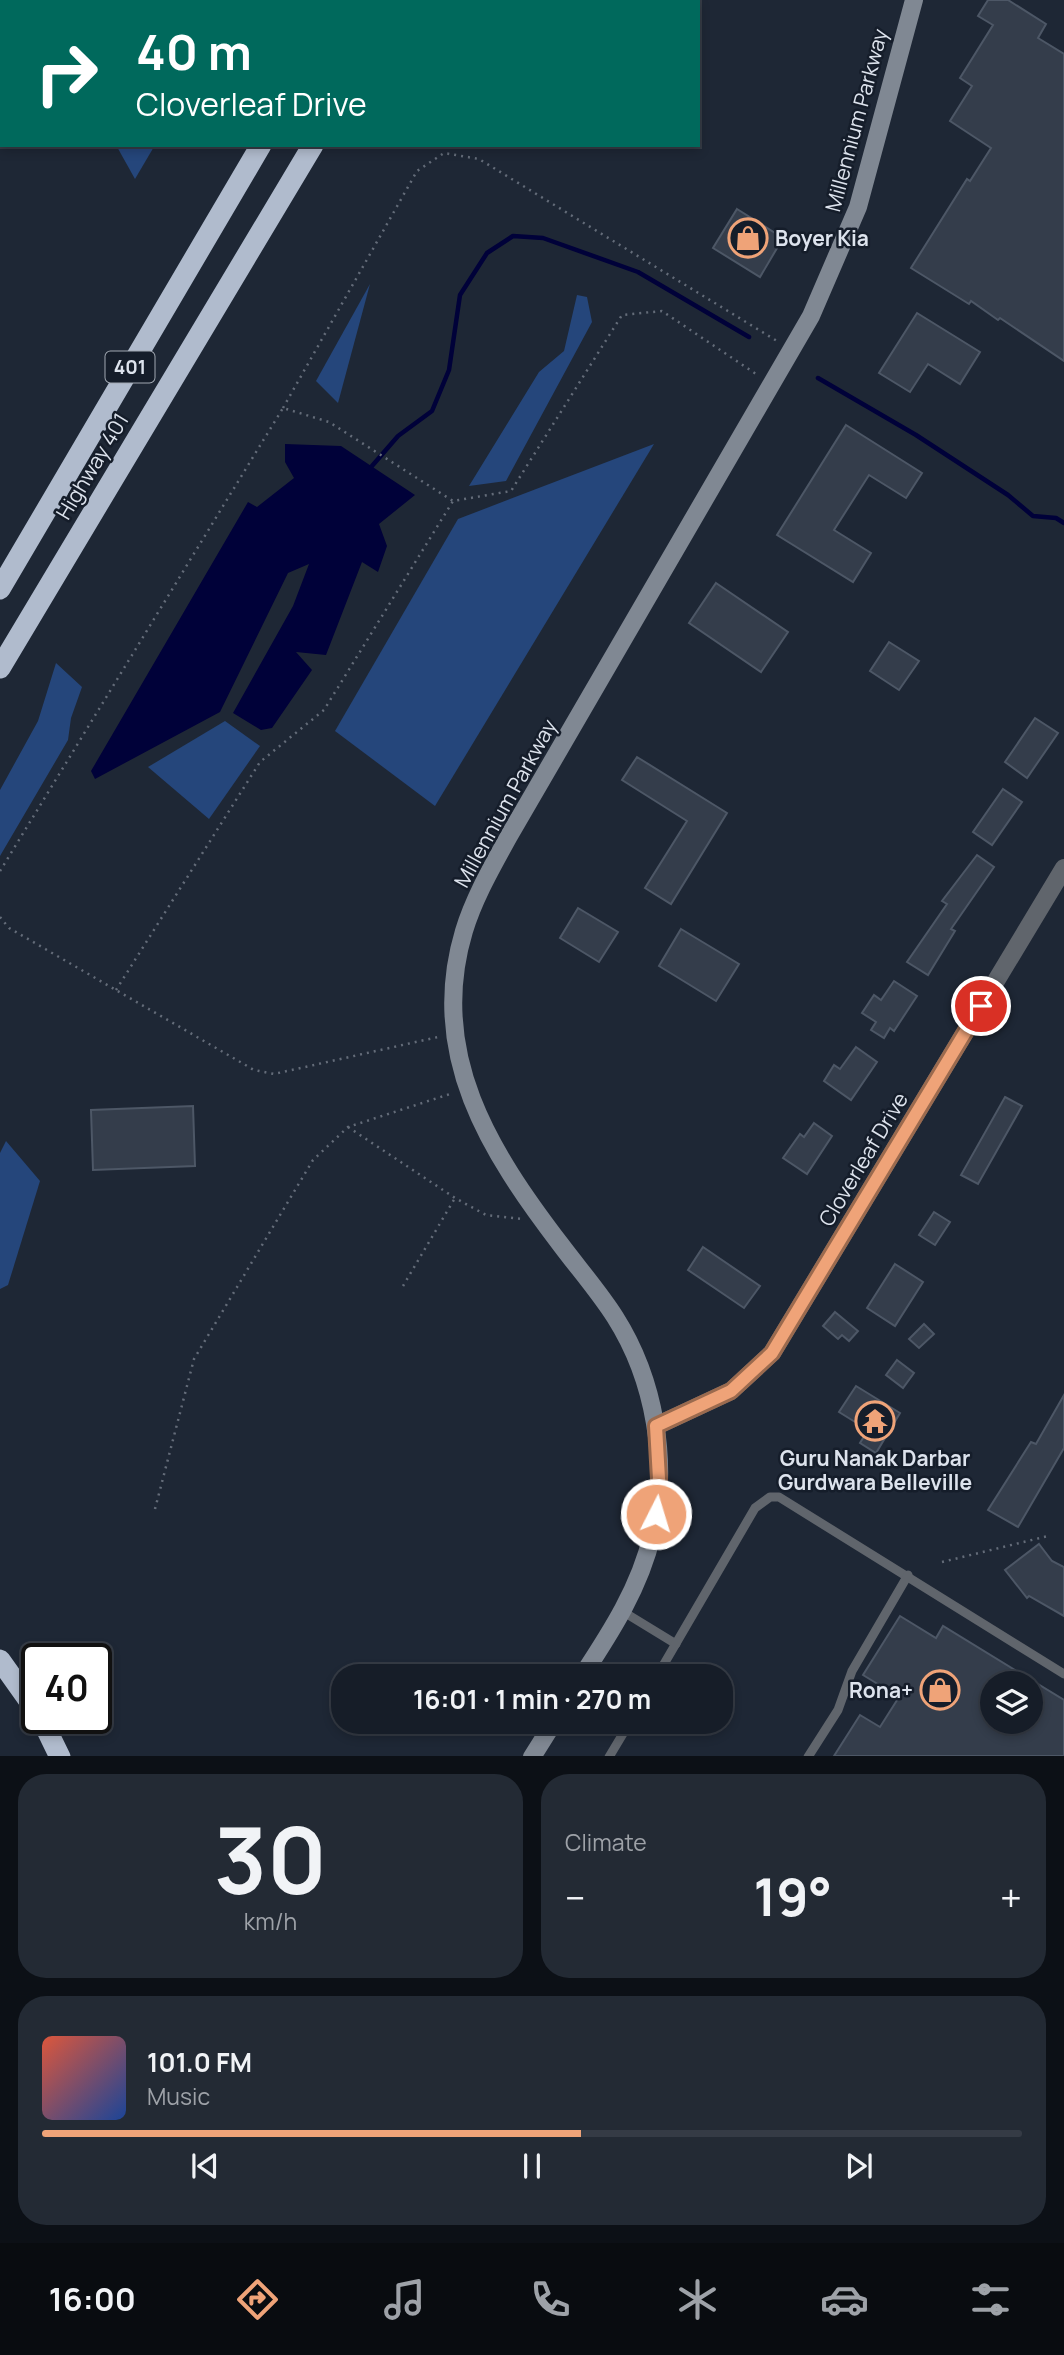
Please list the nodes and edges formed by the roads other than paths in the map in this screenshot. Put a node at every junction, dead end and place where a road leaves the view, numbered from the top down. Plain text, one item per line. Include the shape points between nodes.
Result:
1 (914, 0) edge
2 (260, 147) edge
3 (312, 147) edge
4 (0, 589) edge
5 (0, 668) edge
6 (1064, 868) edge
7 (656, 1426) junction
8 (908, 1575) junction
9 (622, 1611) junction
10 (676, 1644) junction
11 (0, 1660) edge
12 (590, 1664) edge
13 (664, 1664) edge
14 (1064, 1674) edge
15 (21, 1690) edge
16 (49, 1734) edge
17 (546, 1734) edge
18 (623, 1734) edge
19 (60, 1756) edge
20 (532, 1756) edge
21 (609, 1756) edge
22 (808, 1756) edge

1 - 7 street, Millennium Parkway via 858,207 828,280 484,883 463,934 455,1033 466,1088 499,1159 615,1316 638,1363
2 - 4 highway, Highway 401 / 401
3 - 5 highway, Highway 401 / 401
6 - 7 street, Cloverleaf Drive via 772,1353 731,1391
7 - 9 street, Millennium Parkway via 659,1479 653,1534 642,1571
8 - 10 lane via 789,1500 770,1497 755,1508
8 - 14 lane
8 - 22 lane via 852,1671 838,1710
9 - 10 lane
9 - 12 street, Millennium Parkway
10 - 13 lane
11 - 15 highway
16 - 19 highway
17 - 20 street
18 - 21 lane

